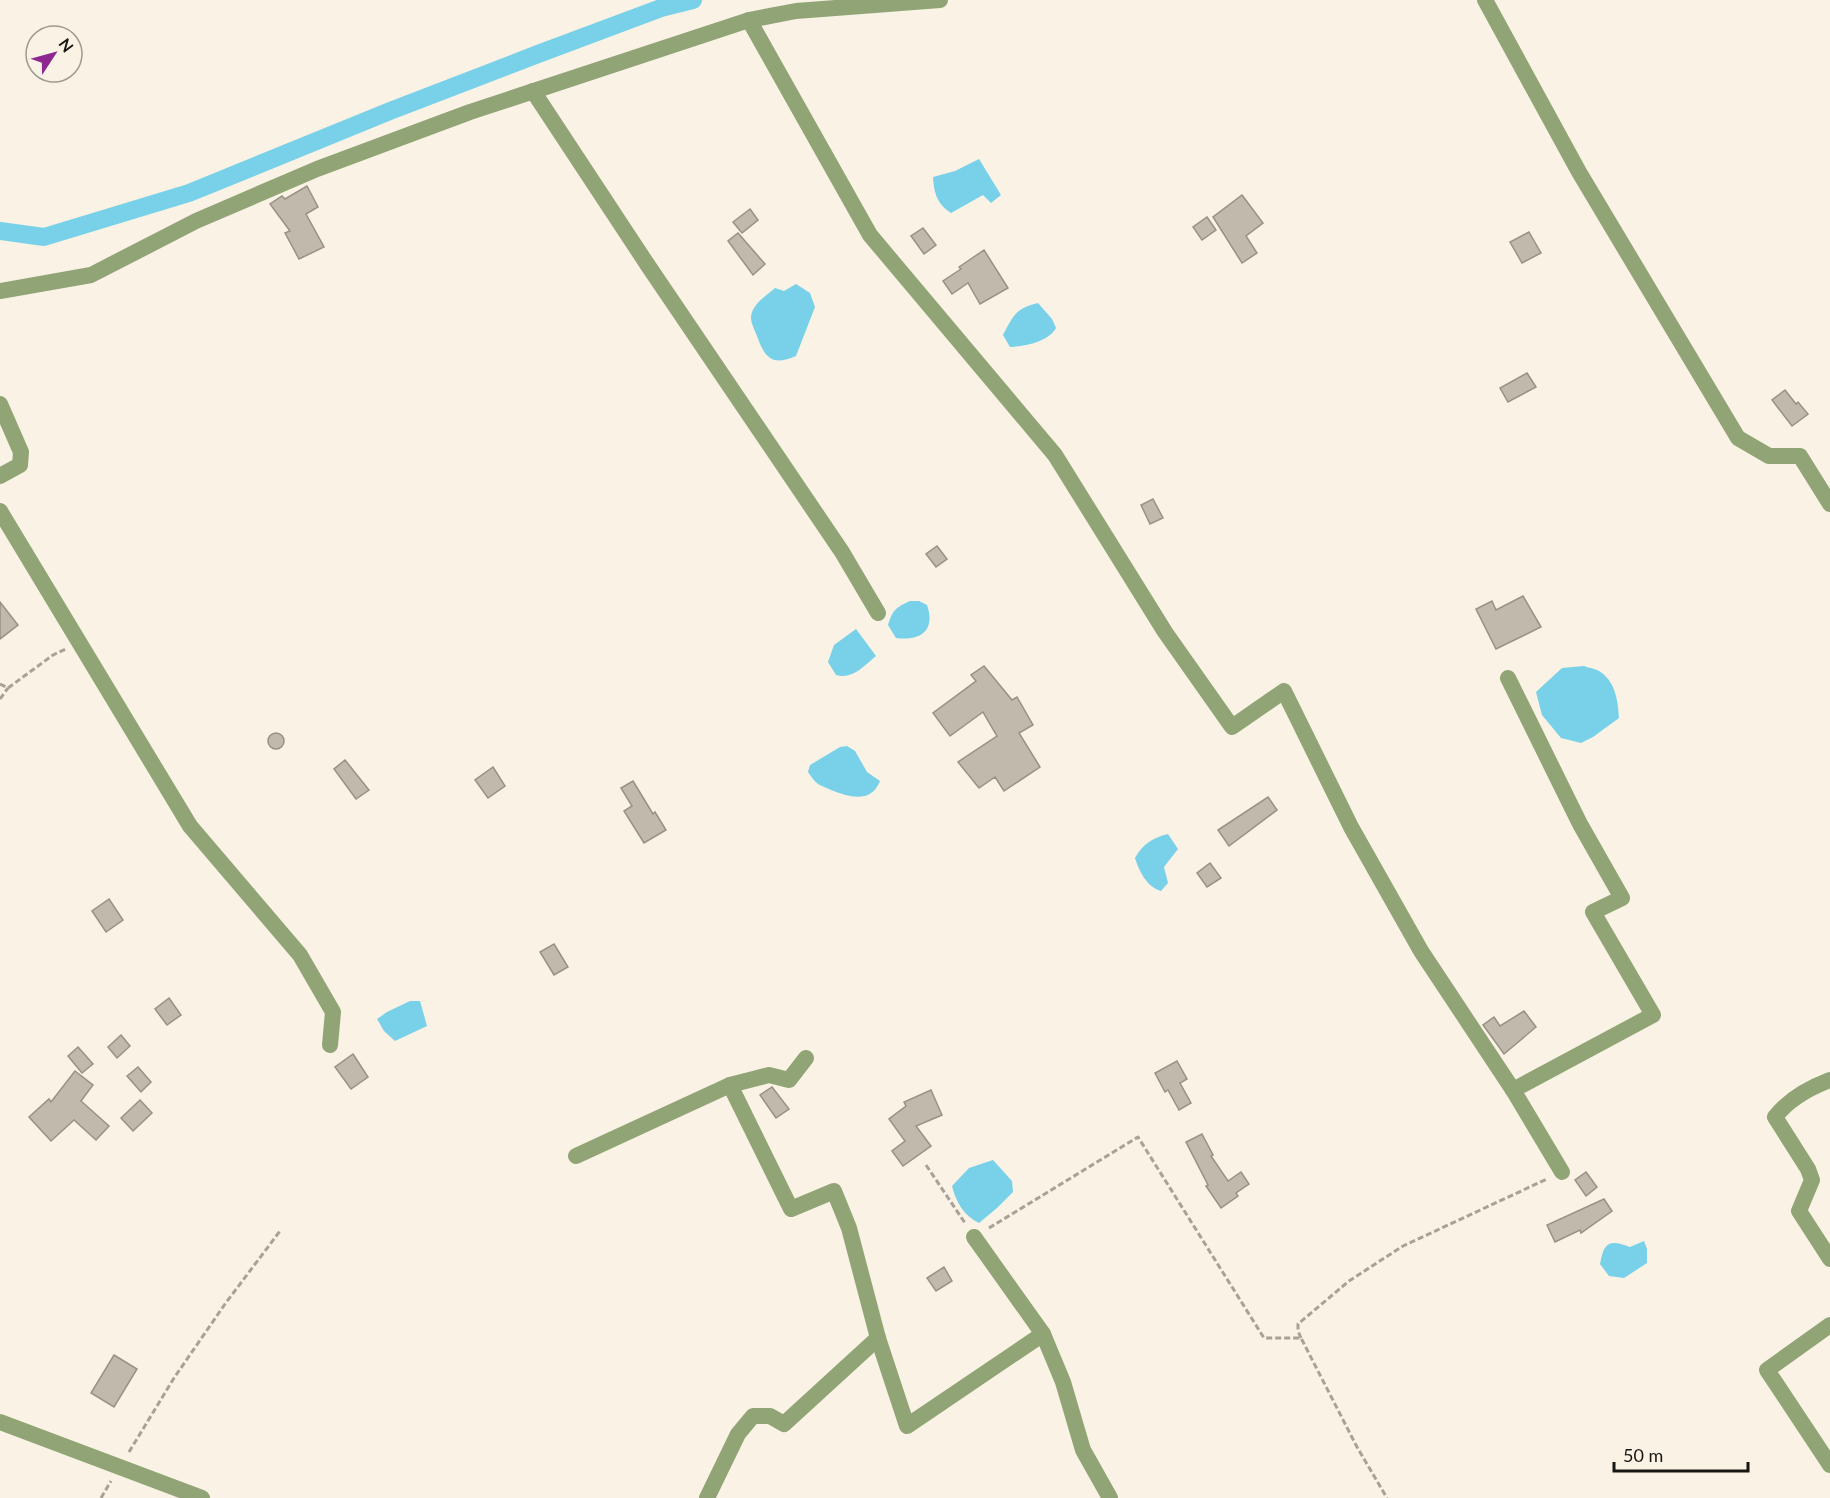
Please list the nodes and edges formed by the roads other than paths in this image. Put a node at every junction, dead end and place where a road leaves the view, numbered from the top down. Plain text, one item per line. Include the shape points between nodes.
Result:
1 (940, 0) edge
2 (1485, 0) edge
3 (749, 20) junction
4 (533, 91) junction
5 (0, 291) edge
6 (0, 404) edge
7 (0, 476) edge
8 (1830, 504) edge
9 (0, 511) edge
10 (878, 613) dead end
11 (1508, 678) dead end
12 (330, 1045) dead end
13 (806, 1058) dead end
14 (1830, 1080) edge
15 (730, 1085) junction
16 (1513, 1090) junction
17 (576, 1156) dead end
18 (1562, 1172) road end
19 (974, 1237) road end
20 (1830, 1259) edge
21 (1830, 1325) edge
22 (1043, 1334) junction
23 (878, 1338) junction
24 (0, 1422) edge
25 (1830, 1465) edge
26 (202, 1498) edge
27 (707, 1498) edge
28 (1110, 1498) edge

1 - 3 street via 796,11
2 - 8 street via 1612,230 1738,438 1769,456 1800,456
3 - 4 street
3 - 16 street via 870,235 1055,454 1165,632 1232,728 1284,691 1351,827 1421,951
4 - 5 street via 317,169 196,221 91,274
4 - 10 street via 836,543
6 - 7 street via 21,452 20,465
9 - 12 street via 190,826 300,955 333,1012
11 - 16 street via 1580,824 1622,898 1593,912 1653,1015
13 - 15 street via 789,1080 769,1075
14 - 20 street via 1784,1105 1775,1117 1808,1169 1812,1180 1799,1211
15 - 17 street
15 - 23 street via 791,1209 834,1191 849,1228
16 - 18 street
19 - 22 street
21 - 25 street via 1767,1370
22 - 23 street via 907,1426
22 - 28 street via 1063,1382 1083,1450
23 - 27 street via 784,1424 770,1416 753,1416 738,1434
24 - 26 street

